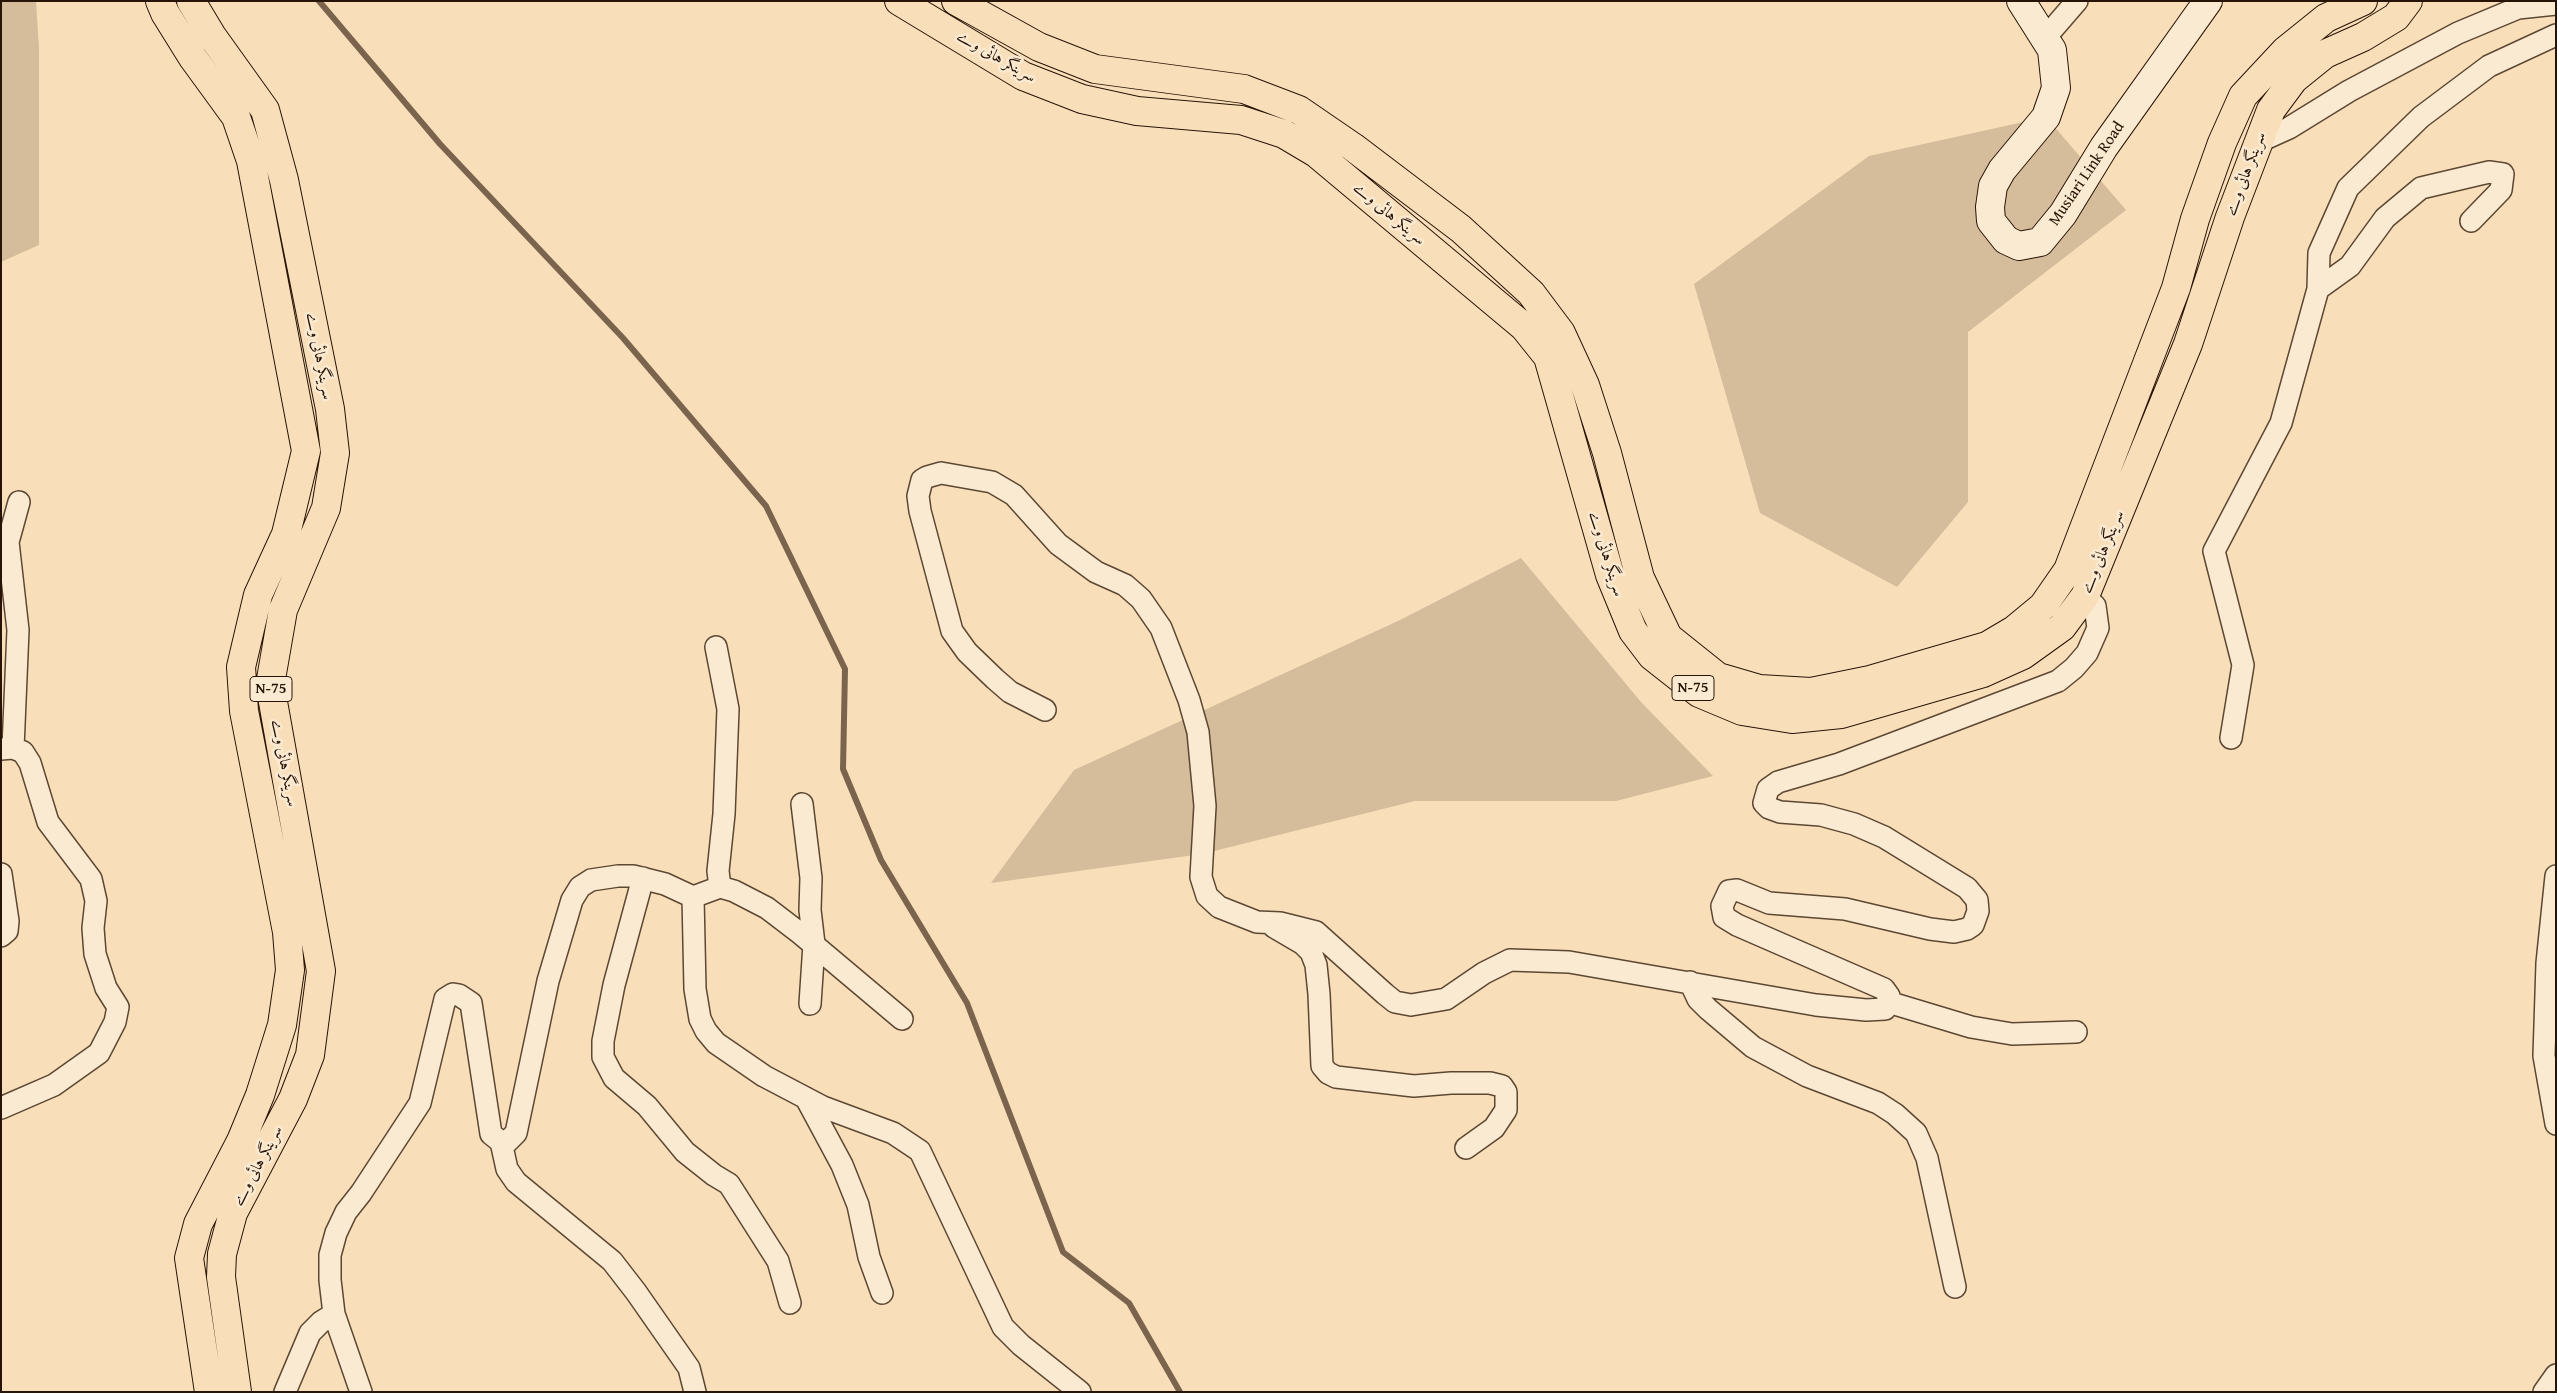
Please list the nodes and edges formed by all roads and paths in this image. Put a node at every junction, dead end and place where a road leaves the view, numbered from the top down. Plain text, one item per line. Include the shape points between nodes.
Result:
1 (160, 1) edge
2 (190, 1) edge
3 (899, 1) edge
4 (956, 1) edge
5 (2021, 1) edge
6 (2077, 1) edge
7 (2208, 1) edge
8 (2363, 1) edge
9 (2408, 1) edge
10 (2556, 4) edge
11 (2556, 35) edge
12 (2045, 38) junction
13 (2258, 142) junction
14 (2471, 221) dead end
15 (2318, 289) junction
16 (19, 502) dead end
17 (2085, 596) junction
18 (716, 647) dead end
19 (1045, 710) dead end
20 (2231, 738) dead end
21 (7, 749) edge
22 (802, 804) dead end
23 (1, 874) edge
24 (2556, 876) edge
25 (643, 878) junction
26 (720, 887) junction
27 (693, 897) junction
28 (1266, 922) junction
29 (1, 936) edge
30 (814, 944) junction
31 (1690, 982) junction
32 (1888, 1002) junction
33 (810, 1004) dead end
34 (902, 1019) dead end
35 (2076, 1032) dead end
36 (806, 1098) junction
37 (1, 1108) edge
38 (2556, 1124) edge
39 (501, 1142) junction
40 (1466, 1148) dead end
41 (1955, 1287) dead end
42 (882, 1294) dead end
43 (790, 1304) dead end
44 (334, 1314) junction
45 (2556, 1375) edge
46 (209, 1392) edge
47 (237, 1392) edge
48 (285, 1392) edge
49 (361, 1392) edge
50 (696, 1392) edge
51 (1080, 1392) edge
52 (2544, 1392) edge

1 - 46 highway, سرینگر ہائی وے / N-75 via 198,64 236,117 251,161 306,451 286,534 258,596 241,667 244,711 287,932 290,970 282,1025 260,1095 241,1141 198,1224 189,1258
2 - 47 highway, سرینگر ہائی وے / N-75 via 265,110 288,198 329,401 335,453 326,508 283,610 270,685 321,971 310,1055 293,1099 233,1213 222,1254 221,1276
3 - 17 highway, سرینگر ہائی وے / N-75 via 1023,76 1082,99 1138,111 1241,120 1284,134 1316,153 1524,327 1548,357 1610,575 1633,631 1652,656 1699,693 1742,711 1792,718 1841,714 1983,673 2023,655 2062,627
4 - 8 highway, سرینگر ہائی وے / N-75 via 1039,47 1095,69 1244,89 1299,110 1461,229 1531,293 1561,333 1585,385 1607,453 1640,578 1668,637 1718,677 1759,689 1811,692 1870,680 1987,646 2014,630 2043,606 2068,570 2176,288 2195,219 2243,96 2285,51 2326,18
5 - 12 main road, Musiari Link Road
6 - 12 street
7 - 12 main road, Musiari Link Road via 2104,147 2063,214 2040,242 2019,246 2006,240 1991,221 1990,207 1993,186 2002,170 2046,117 2056,88 2052,50
9 - 13 highway, سرینگر ہائی وے / N-75 via 2396,17 2325,54 2294,79 2271,110
10 - 13 street via 2518,8 2458,33 2349,91 2289,128
11 - 15 street via 2489,66 2421,117 2348,188 2319,253
13 - 17 highway, سرینگر ہائی وے / N-75 via 2188,344
14 - 15 street via 2502,190 2503,174 2489,172 2421,188 2385,218 2350,266
15 - 20 street via 2281,423 2214,550 2242,665
16 - 21 street via 8,542 18,630
17 - 32 street via 2095,606 2098,628 2087,652 2058,680 1839,764 1778,782 1768,789 1764,803 1769,808 1821,815 1884,837 1967,888 1977,900 1978,912 1973,925 1954,932 1845,909 1769,903 1737,890 1729,891 1722,906 1724,917 1884,988 1889,996
18 - 26 street via 728,709 718,871
19 - 28 street via 1010,692 995,680 967,652 952,631 920,511 918,496 922,480 927,477 940,474 992,482 1014,495 1058,544 1096,572 1125,585 1142,599 1161,628 1198,732 1205,806 1200,865 1203,887 1219,907 1257,922
21 - 37 street via 23,752 30,763 48,822 92,879 96,901 95,954 106,988 118,1006 99,1052 54,1085
22 - 30 street via 811,878
23 - 29 street via 8,922 7,931
24 - 38 street via 2547,963 2544,1056
25 - 27 street via 681,889
25 - 39 street via 618,876 591,880 580,887 572,900 548,981 516,1133 508,1142
25 - 43 street via 614,985 603,1057 614,1078 647,1106 685,1152 730,1184 778,1261
26 - 27 street
26 - 30 street via 767,908
27 - 36 street via 695,989 700,1019 706,1031 739,1060
28 - 31 street via 1280,922 1316,932 1384,994 1395,1002 1411,1006 1446,999 1510,960 1569,962
28 - 40 street via 1311,952 1319,994 1322,1066 1328,1073 1336,1077 1414,1086 1451,1083 1502,1086 1506,1092 1506,1110 1494,1128
30 - 33 street
30 - 34 street
31 - 32 street via 1824,1006 1885,1009
31 - 41 street via 1698,999 1753,1047 1807,1076 1878,1103 1916,1133 1926,1158
32 - 35 street via 1971,1027 2012,1034
36 - 42 street via 858,1205 869,1257
36 - 51 street via 893,1133 920,1151 1003,1327
39 - 44 street via 491,1134 488,1121 471,1003 453,994 445,999 440,1012 420,1103 346,1212 336,1233 330,1255
39 - 50 street via 508,1169 516,1182 612,1261 689,1368
44 - 48 street via 310,1333
44 - 49 street
45 - 52 street

